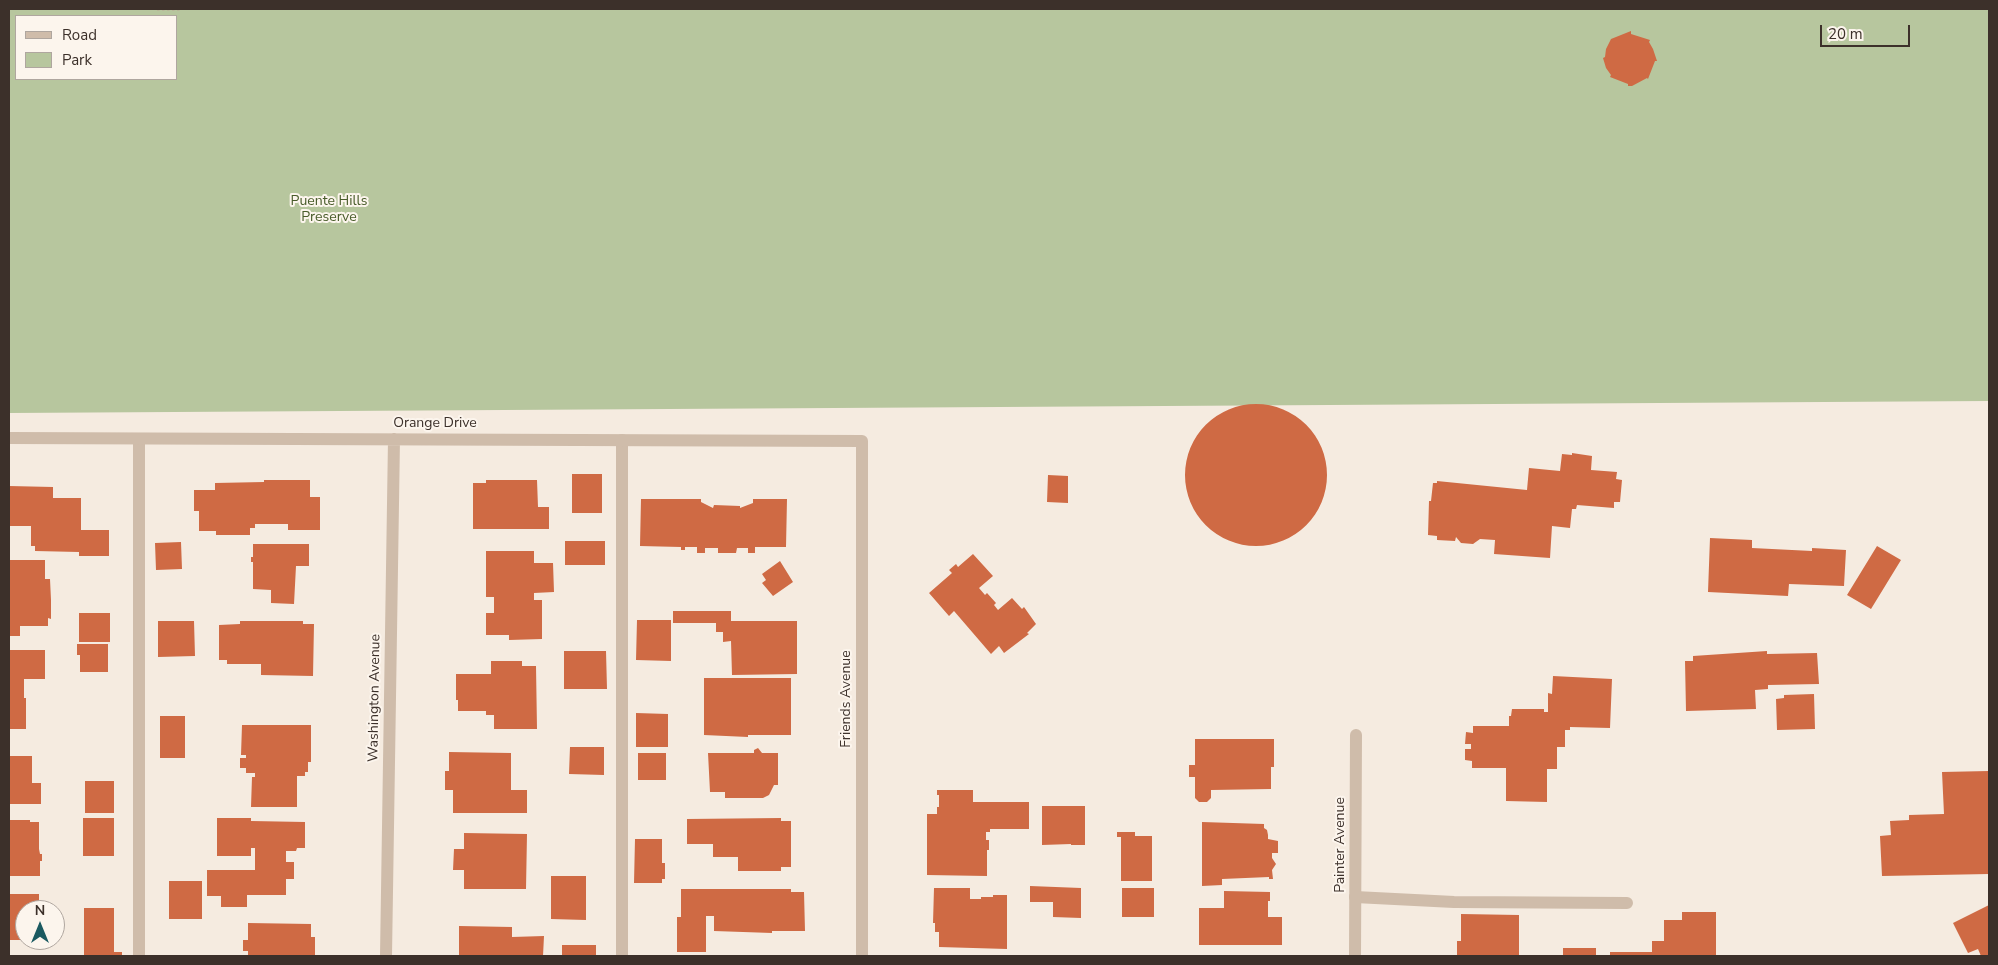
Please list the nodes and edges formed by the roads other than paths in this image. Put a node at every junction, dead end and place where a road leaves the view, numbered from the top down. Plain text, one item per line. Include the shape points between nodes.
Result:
1 (9, 438) edge
2 (139, 439) junction
3 (394, 439) junction
4 (622, 440) junction
5 (862, 441) joint
6 (1356, 735) dead end
7 (1356, 897) junction
8 (1626, 903) dead end
9 (139, 956) edge
10 (386, 956) edge
11 (622, 956) edge
12 (862, 956) edge
13 (1355, 956) edge

1 - 2 street, Orange Drive
2 - 3 street, Orange Drive
2 - 9 street
3 - 4 street, Orange Drive
3 - 10 street, Washington Avenue
4 - 5 street, Orange Drive
4 - 11 street
5 - 12 street, Friends Avenue
6 - 7 street, Painter Avenue
7 - 8 street via 1454,902
7 - 13 street, Painter Avenue

